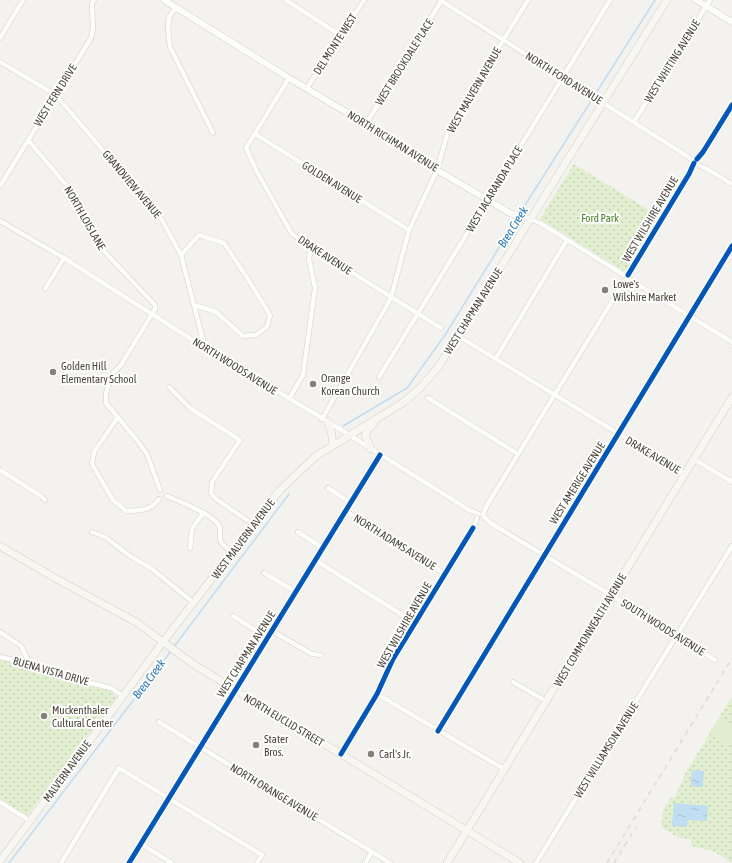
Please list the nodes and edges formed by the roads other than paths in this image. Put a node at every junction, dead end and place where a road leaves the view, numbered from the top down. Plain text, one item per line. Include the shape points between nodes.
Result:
1 (23, 0) edge
2 (94, 0) edge
3 (164, 0) edge
4 (286, 0) edge
5 (364, 0) edge
6 (441, 0) edge
7 (528, 0) edge
8 (610, 0) edge
9 (666, 0) edge
10 (696, 0) edge
11 (710, 0) edge
12 (706, 6) junction
13 (176, 8) junction
14 (732, 22) edge
15 (340, 35) junction
16 (0, 38) edge
17 (503, 40) junction
18 (0, 62) edge
19 (289, 78) junction
20 (562, 78) junction
21 (307, 88) junction
22 (56, 95) junction
23 (600, 101) junction
24 (732, 105) edge
25 (634, 122) junction
26 (366, 124) junction
27 (213, 133) dead end
28 (255, 134) junction
29 (28, 140) junction
30 (697, 162) junction
31 (437, 170) junction
32 (732, 184) edge
33 (0, 186) edge
34 (488, 200) junction
35 (520, 216) joint
36 (531, 219) junction
37 (0, 221) edge
38 (409, 230) junction
39 (567, 240) junction
40 (732, 246) edge
41 (311, 247) junction
42 (181, 255) junction
43 (64, 258) junction
44 (626, 277) junction
45 (45, 289) dead end
46 (391, 298) junction
47 (194, 305) junction
48 (152, 314) junction
49 (418, 314) junction
50 (689, 316) junction
51 (441, 328) dead end
52 (458, 336) junction
53 (732, 342) edge
54 (205, 348) junction
55 (496, 358) junction
56 (379, 377) dead end
57 (168, 387) dead end
58 (554, 395) junction
59 (732, 397) edge
60 (428, 398) dead end
61 (289, 399) junction
62 (118, 417) junction
63 (380, 417) junction
64 (325, 420) junction
65 (349, 435) junction
66 (619, 435) junction
67 (333, 445) junction
68 (370, 449) junction
69 (518, 454) junction
70 (380, 455) junction
71 (694, 458) junction
72 (0, 470) edge
73 (685, 474) junction
74 (732, 482) edge
75 (328, 488) dead end
76 (160, 490) dead end
77 (167, 496) dead end
78 (159, 499) dead end
79 (45, 500) dead end
80 (351, 502) junction
81 (346, 511) junction
82 (203, 513) junction
83 (480, 517) junction
84 (254, 525) junction
85 (92, 532) dead end
86 (298, 532) dead end
87 (0, 546) edge
88 (732, 546) edge
89 (190, 548) dead end
90 (323, 548) junction
91 (233, 553) junction
92 (544, 555) junction
93 (315, 560) junction
94 (264, 572) dead end
95 (445, 574) junction
96 (296, 592) junction
97 (611, 595) junction
98 (194, 603) junction
99 (233, 616) dead end
100 (415, 623) junction
101 (272, 631) junction
102 (0, 632) edge
103 (677, 636) junction
104 (268, 638) junction
105 (166, 644) junction
106 (321, 655) dead end
107 (0, 657) edge
108 (715, 660) dead end
109 (30, 664) junction
110 (513, 682) dead end
111 (236, 690) junction
112 (377, 694) junction
113 (122, 696) junction
114 (546, 701) junction
115 (159, 722) dead end
116 (438, 731) junction
117 (200, 747) junction
118 (341, 754) junction
119 (504, 770) junction
120 (169, 798) junction
121 (0, 802) edge
122 (30, 821) junction
123 (467, 830) junction
124 (141, 844) junction
125 (372, 852) junction
126 (0, 861) edge
127 (61, 863) edge
128 (129, 863) edge
129 (172, 863) edge
130 (257, 863) edge
131 (365, 863) edge
132 (390, 863) edge
133 (447, 863) edge
134 (520, 863) edge
135 (536, 863) edge

1 - 16 street
2 - 22 street, WEST FERN DRIVE via 91,38
3 - 13 street, NORTH RICHMAN AVENUE
4 - 15 street
5 - 15 street, DEL MONTE WEST
6 - 17 street, NORTH FORD AVENUE
6 - 26 street, WEST BROOKDALE PLACE
7 - 17 street, WEST MALVERN AVENUE
8 - 20 street, WEST JACARANDA PLACE
9 - 23 main road, WEST CHAPMAN AVENUE
10 - 12 street
11 - 12 street, WEST WHITING AVENUE
12 - 14 street
12 - 25 street, WEST WHITING AVENUE
13 - 19 street, NORTH RICHMAN AVENUE
13 - 27 street via 169,17 170,47
15 - 21 street, DEL MONTE WEST
17 - 20 street, NORTH FORD AVENUE
17 - 31 street, WEST MALVERN AVENUE via 449,128
18 - 22 street, GRANDVIEW AVENUE
19 - 21 street, NORTH RICHMAN AVENUE
19 - 28 street
20 - 23 street, NORTH FORD AVENUE
20 - 34 street, WEST JACARANDA PLACE
21 - 26 street, NORTH RICHMAN AVENUE
22 - 29 street, WEST FERN DRIVE
22 - 42 street, GRANDVIEW AVENUE via 162,220
23 - 25 street, NORTH FORD AVENUE
23 - 36 main road, WEST CHAPMAN AVENUE
24 - 30 street, WEST WILSHIRE AVENUE
25 - 30 street, NORTH FORD AVENUE
26 - 31 street, NORTH RICHMAN AVENUE
28 - 38 street, GOLDEN AVENUE
28 - 41 street, DRAKE AVENUE via 246,148 256,170 292,234
29 - 33 street, WEST FERN DRIVE
29 - 48 street, NORTH LOIS LANE via 67,186 100,247 155,305
30 - 32 street, NORTH FORD AVENUE
30 - 44 street, WEST WILSHIRE AVENUE
31 - 34 street, NORTH RICHMAN AVENUE
31 - 38 street, WEST MALVERN AVENUE
34 - 35 street, NORTH RICHMAN AVENUE
34 - 49 street, WEST JACARANDA PLACE
35 - 36 street, NORTH RICHMAN AVENUE
36 - 39 street, NORTH RICHMAN AVENUE
36 - 52 main road, WEST CHAPMAN AVENUE
37 - 43 street, NORTH WOODS AVENUE
38 - 46 street, WEST MALVERN AVENUE
39 - 44 street, NORTH RICHMAN AVENUE
39 - 55 street
40 - 50 street, WEST AMERIGE AVENUE
41 - 46 street, DRAKE AVENUE
41 - 61 street via 309,259 315,288 303,375
42 - 47 street, GRANDVIEW AVENUE
42 - 47 street via 200,234 224,243 270,315 266,328 256,335 243,336 216,312
43 - 45 street
43 - 48 street, NORTH WOODS AVENUE
44 - 50 street, NORTH RICHMAN AVENUE
44 - 58 street, WEST WILSHIRE AVENUE
46 - 49 street, DRAKE AVENUE
46 - 64 street
47 - 54 street, GRANDVIEW AVENUE
48 - 54 street, NORTH WOODS AVENUE
48 - 62 street via 121,365 113,373 106,393 106,403
49 - 51 street, DRAKE AVENUE
49 - 56 street, WEST JACARANDA PLACE
50 - 53 street, NORTH RICHMAN AVENUE
50 - 66 street, WEST AMERIGE AVENUE
52 - 55 street, DRAKE AVENUE
52 - 63 main road, WEST CHAPMAN AVENUE via 420,388
54 - 61 street, NORTH WOODS AVENUE
55 - 58 street, DRAKE AVENUE
57 - 84 street via 190,408 240,440 212,482 211,493
58 - 66 street, DRAKE AVENUE
58 - 69 street, WEST WILSHIRE AVENUE
59 - 71 main road, WEST COMMONWEALTH AVENUE
60 - 69 street
61 - 64 street, NORTH WOODS AVENUE
62 - 76 street via 146,454
62 - 78 street via 94,452 92,464 113,500 126,511 146,510
63 - 65 main road, WEST CHAPMAN AVENUE
63 - 68 main road via 365,435
64 - 65 street, NORTH WOODS AVENUE
64 - 67 main road via 331,430
65 - 67 main road, WEST CHAPMAN AVENUE
65 - 68 street, NORTH WOODS AVENUE
66 - 73 street, DRAKE AVENUE
66 - 92 street, WEST AMERIGE AVENUE
67 - 84 main road, WEST MALVERN AVENUE via 316,456 280,490
68 - 70 street, NORTH WOODS AVENUE
69 - 83 street, WEST WILSHIRE AVENUE
70 - 80 street, WEST CHAPMAN AVENUE
70 - 83 street, NORTH WOODS AVENUE
71 - 73 main road, WEST COMMONWEALTH AVENUE
71 - 74 street
72 - 79 street
73 - 97 main road, WEST COMMONWEALTH AVENUE
75 - 80 street, NORTH ADAMS AVENUE
77 - 82 street
80 - 81 street, WEST CHAPMAN AVENUE
81 - 90 street, WEST CHAPMAN AVENUE
81 - 95 street, NORTH ADAMS AVENUE
82 - 89 street via 192,529
82 - 91 street via 218,523 222,544
83 - 92 street, NORTH WOODS AVENUE
83 - 95 street, WEST WILSHIRE AVENUE
84 - 91 main road, WEST MALVERN AVENUE
85 - 98 street via 105,537 152,569
86 - 90 street
87 - 105 main road, NORTH EUCLID STREET via 136,622
88 - 103 street, WEST WILLIAMSON AVENUE
90 - 93 street, WEST CHAPMAN AVENUE
91 - 98 main road, WEST MALVERN AVENUE
92 - 97 street, NORTH WOODS AVENUE
92 - 116 street, WEST AMERIGE AVENUE
93 - 96 street, WEST CHAPMAN AVENUE
93 - 100 street
94 - 96 street
95 - 100 street, WEST WILSHIRE AVENUE
96 - 101 street, WEST CHAPMAN AVENUE
97 - 103 street, SOUTH WOODS AVENUE
97 - 114 main road, WEST COMMONWEALTH AVENUE
98 - 105 main road, WEST MALVERN AVENUE
99 - 104 street
100 - 112 street, WEST WILSHIRE AVENUE
101 - 104 street, WEST CHAPMAN AVENUE
101 - 106 street via 312,654
102 - 109 street via 21,646
103 - 108 street, SOUTH WOODS AVENUE
103 - 135 street, WEST WILLIAMSON AVENUE
104 - 111 street, WEST CHAPMAN AVENUE
105 - 111 main road, NORTH EUCLID STREET
105 - 113 main road, MALVERN AVENUE
107 - 109 street, BUENA VISTA DRIVE
109 - 113 street, BUENA VISTA DRIVE via 54,674 111,688
110 - 114 street
111 - 117 street, WEST CHAPMAN AVENUE
111 - 118 main road, NORTH EUCLID STREET
112 - 116 street
112 - 118 street, WEST WILSHIRE AVENUE
113 - 122 main road, MALVERN AVENUE
114 - 119 main road, WEST COMMONWEALTH AVENUE
115 - 117 street, NORTH ORANGE AVENUE
116 - 119 street
117 - 120 street, WEST CHAPMAN AVENUE
117 - 125 street, NORTH ORANGE AVENUE
118 - 123 main road, NORTH EUCLID STREET
119 - 123 main road, WEST COMMONWEALTH AVENUE
120 - 124 street, WEST CHAPMAN AVENUE
120 - 127 street via 119,768
120 - 130 street via 262,855
121 - 122 street
122 - 126 main road, MALVERN AVENUE
123 - 133 main road, WEST COMMONWEALTH AVENUE
123 - 134 main road, NORTH EUCLID STREET
124 - 128 street, WEST CHAPMAN AVENUE
124 - 129 street
125 - 131 street
125 - 132 street, NORTH ORANGE AVENUE

